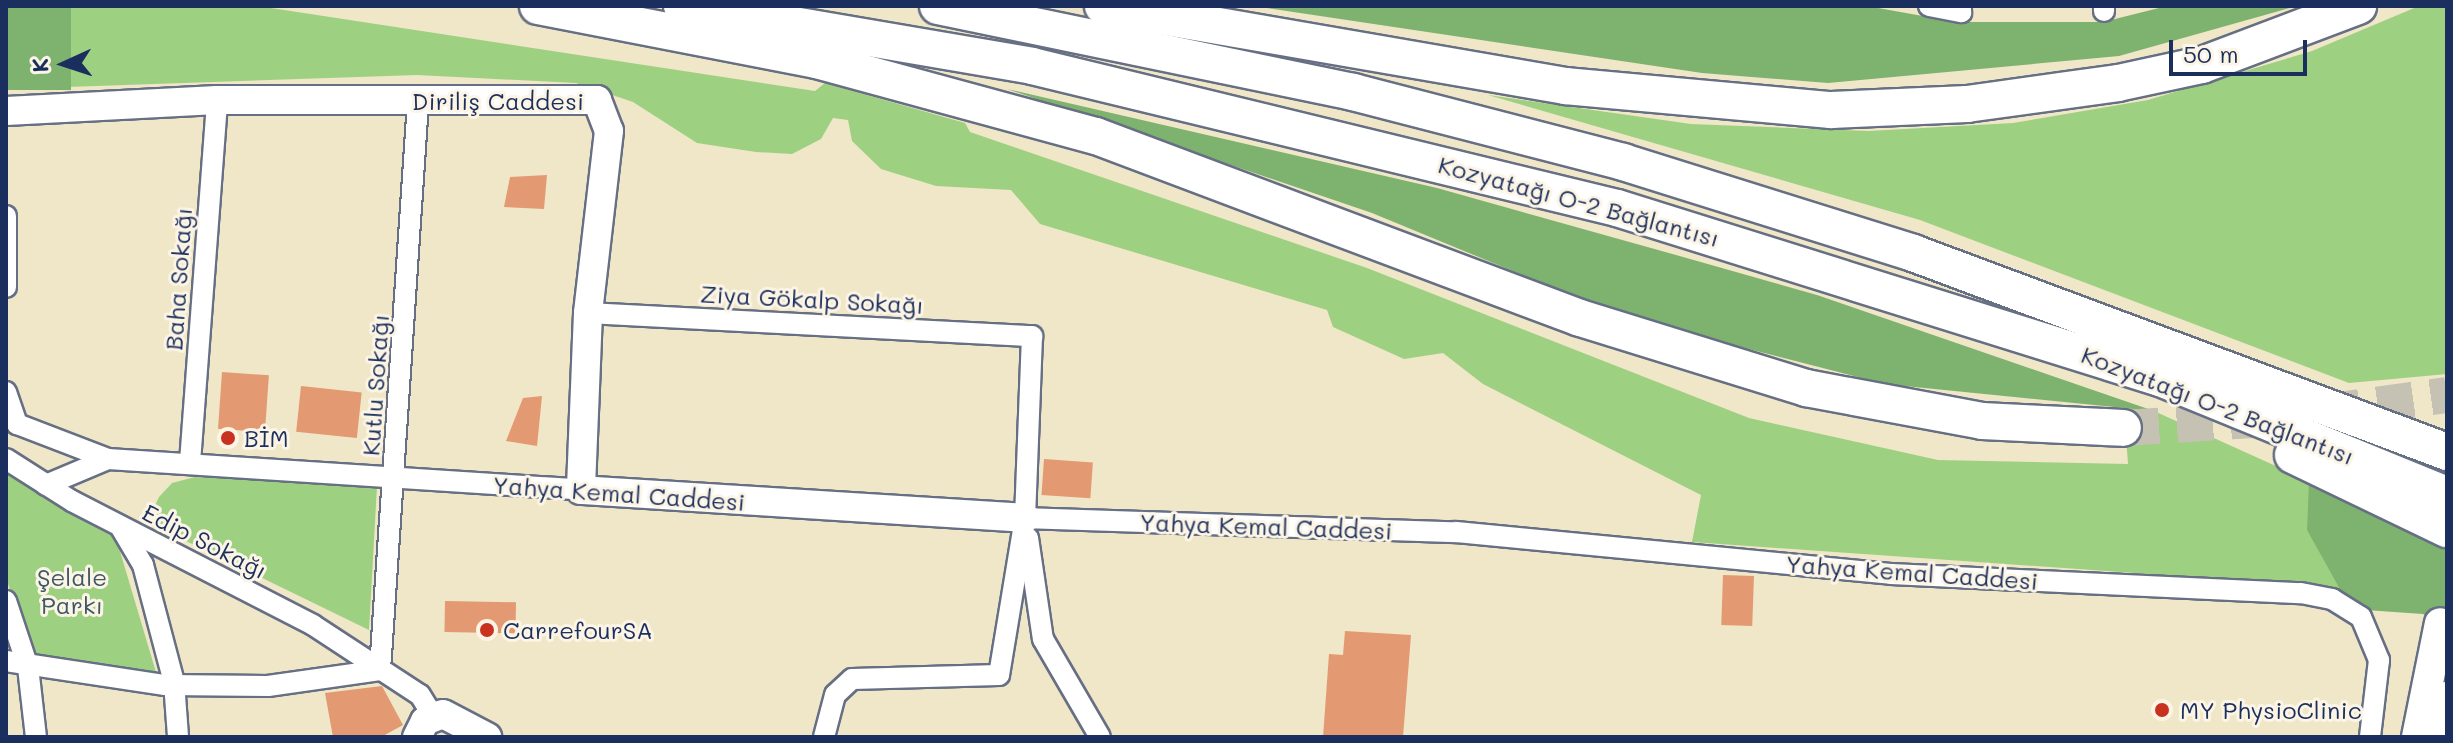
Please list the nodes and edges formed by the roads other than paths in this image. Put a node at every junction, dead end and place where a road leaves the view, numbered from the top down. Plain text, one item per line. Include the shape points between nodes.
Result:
1 (538, 6) edge
2 (682, 6) edge
3 (938, 6) edge
4 (1103, 6) edge
5 (1929, 6) edge
6 (1961, 6) edge
7 (2358, 6) edge
8 (217, 100) junction
9 (418, 102) junction
10 (6, 111) edge
11 (6, 216) edge
12 (6, 287) edge
13 (1937, 307) junction
14 (588, 313) junction
15 (6, 392) edge
16 (2123, 428) tunnel mouth
17 (2447, 452) edge
18 (6, 459) edge
19 (108, 459) junction
20 (190, 462) junction
21 (395, 476) junction
22 (46, 485) junction
23 (581, 490) junction
24 (2447, 495) edge
25 (1025, 518) junction
26 (121, 528) junction
27 (2447, 529) edge
28 (6, 601) edge
29 (2440, 623) dead end
30 (6, 661) edge
31 (28, 667) junction
32 (380, 670) junction
33 (174, 686) junction
34 (2447, 697) edge
35 (446, 727) edge
36 (1095, 735) edge
37 (36, 737) edge
38 (178, 737) edge
39 (487, 737) edge
40 (824, 737) edge
41 (2370, 737) edge
42 (2417, 737) edge
43 (2439, 737) edge

1 - 16 highway via 816,60 1096,136 1608,328 1806,388 1982,421
2 - 13 highway, Kozyatağı O-2 Bağlantısı via 1032,66 1333,135 1617,208
3 - 17 highway, Kozyatağı O-2 Bağlantısı via 1353,92 1623,162 1913,253
4 - 7 highway via 1565,86 1831,110 1967,104 2118,83 2202,65
5 - 6 street via 1961,12
8 - 9 street, Diriliş Caddesi
8 - 10 street, Diriliş Caddesi
8 - 20 street, Baha Sokağı
9 - 14 street, Diriliş Caddesi via 597,100 609,131
9 - 21 street, Kutlu Sokağı
11 - 12 street
13 - 24 highway, Kozyatağı O-2 Bağlantısı via 2160,378
13 - 27 highway via 2260,439
14 - 23 street, Diriliş Caddesi
14 - 25 street, Ziya Gökalp Sokağı via 1032,336
15 - 19 street via 17,424
18 - 22 street, Edip Sokağı
19 - 20 street, Yahya Kemal Caddesi
19 - 22 street, Yahya Kemal Caddesi
20 - 21 street, Yahya Kemal Caddesi
21 - 23 street, Yahya Kemal Caddesi
21 - 32 street, Kutlu Sokağı
22 - 26 street, Edip Sokağı
23 - 25 street, Yahya Kemal Caddesi
25 - 36 street via 1043,639
25 - 40 street via 999,675 852,679 835,695
25 - 41 street, Yahya Kemal Caddesi via 1456,532 1891,574 2301,593 2332,599 2361,617 2379,660
26 - 32 street, Edip Sokağı via 313,625
26 - 33 street via 143,565
28 - 31 street
29 - 42 main road
30 - 31 street
31 - 33 street
31 - 37 street
32 - 33 street via 268,686
32 - 35 street, Edip Sokağı via 420,695
33 - 38 street
34 - 43 main road
35 - 39 street

